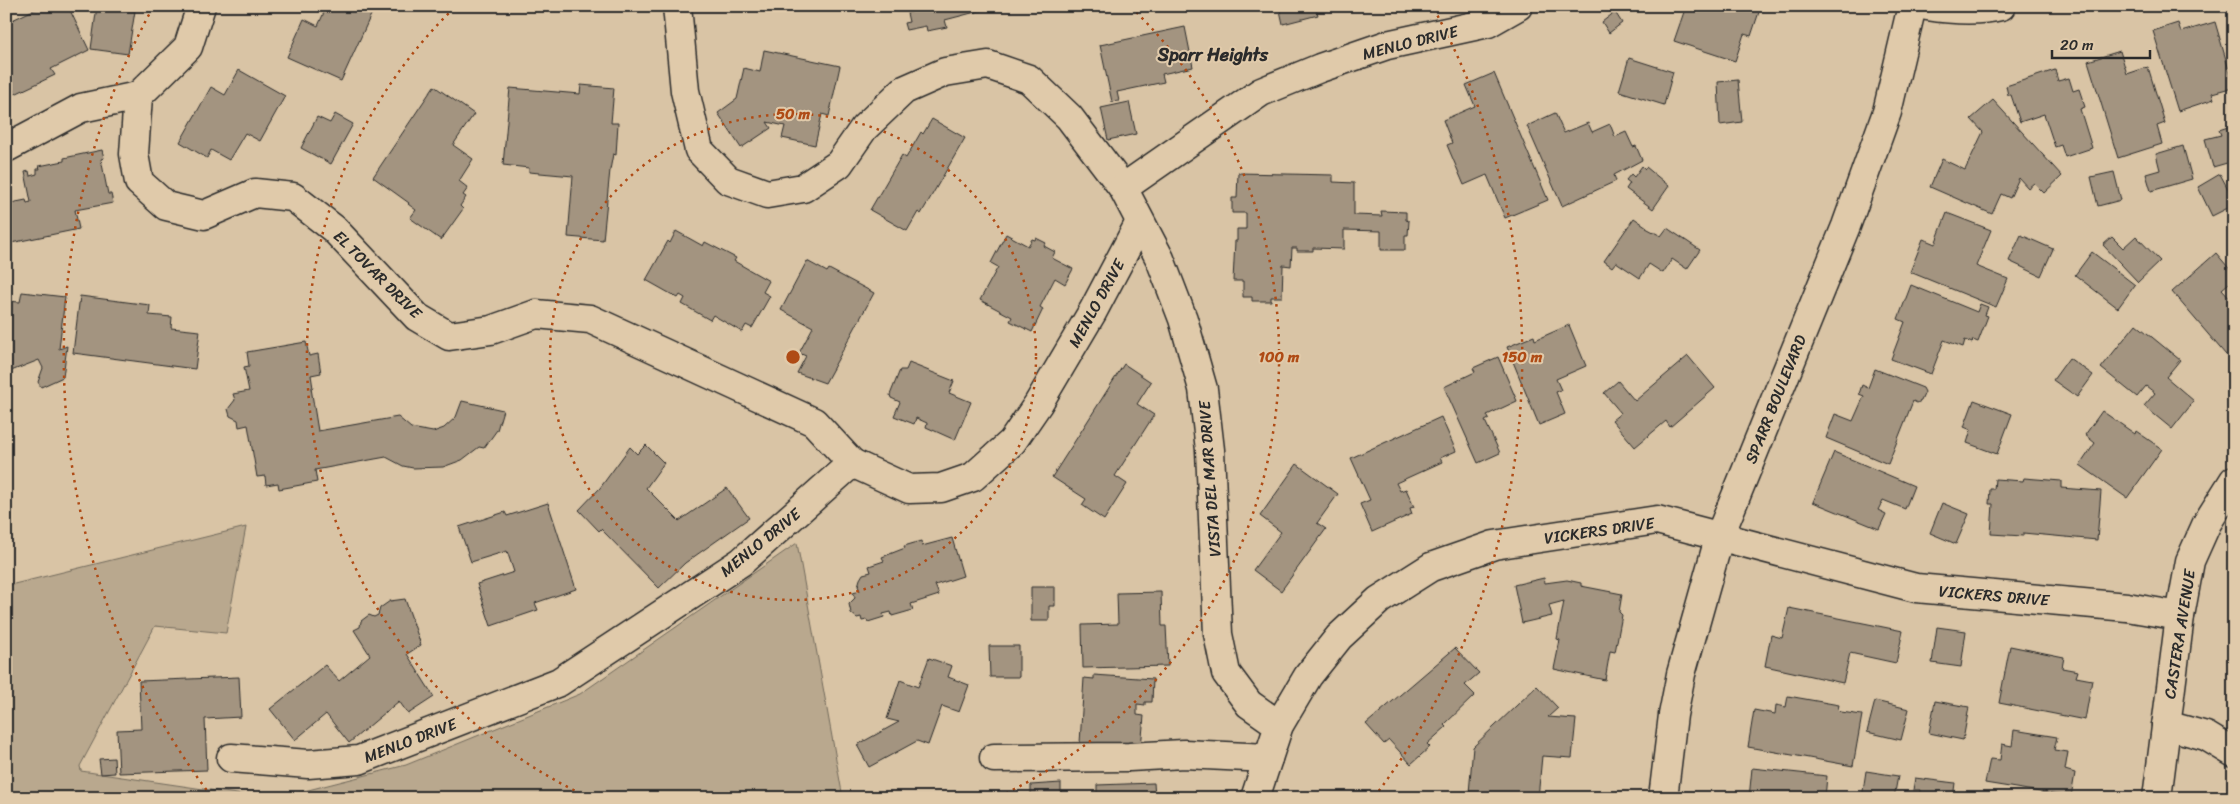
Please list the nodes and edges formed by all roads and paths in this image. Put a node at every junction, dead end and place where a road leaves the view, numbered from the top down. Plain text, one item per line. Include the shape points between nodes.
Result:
1 (201, 6) edge
2 (678, 6) edge
3 (1518, 6) edge
4 (1912, 6) edge
5 (1927, 6) edge
6 (2001, 6) edge
7 (138, 96) junction
8 (6, 148) edge
9 (1122, 188) junction
10 (1140, 222) junction
11 (852, 463) junction
12 (2234, 480) edge
13 (1720, 535) junction
14 (2180, 616) junction
15 (1279, 725) junction
16 (2166, 725) junction
17 (2234, 753) edge
18 (231, 758) dead end
19 (994, 758) dead end
20 (1268, 758) junction
21 (1255, 798) edge
22 (1663, 798) edge
23 (2157, 798) edge

1 - 7 street via 188,47
2 - 9 street, VISTA DEL MAR DRIVE via 685,91 699,150 728,180 767,194 803,188 840,164 864,128 904,90 945,72 988,65 1029,79 1069,117
3 - 9 street, MENLO DRIVE via 1488,23 1388,45 1261,92
4 - 13 street, SPARR BOULEVARD via 1887,112 1846,226
5 - 6 street via 1953,10
7 - 8 street via 81,108
7 - 11 street, EL TOVAR DRIVE via 134,154 139,182 166,206 204,215 255,193 293,197 334,229 417,317 449,336 491,330 536,314 590,319 814,422
9 - 10 street, VISTA DEL MAR DRIVE
10 - 11 street, MENLO DRIVE via 1093,311 1038,404 1012,442 973,477 941,488 909,489
10 - 15 street, VISTA DEL MAR DRIVE via 1160,259 1183,319 1202,389 1210,450 1218,634 1226,673 1249,704
11 - 18 street, MENLO DRIVE via 741,562 560,682 359,760 308,764
12 - 14 street, CASTERA AVENUE via 2206,523 2190,561
13 - 14 street, VICKERS DRIVE via 1916,588 2127,607
13 - 15 street, VICKERS DRIVE via 1657,520 1494,545 1430,567 1379,600 1339,636 1308,676
13 - 22 street, SPARR BOULEVARD via 1672,715
14 - 16 street, CASTERA AVENUE
15 - 20 street, VICKERS DRIVE
16 - 17 street via 2206,736
16 - 23 street, CASTERA AVENUE
19 - 20 street via 1184,754
20 - 21 street, VICKERS DRIVE

